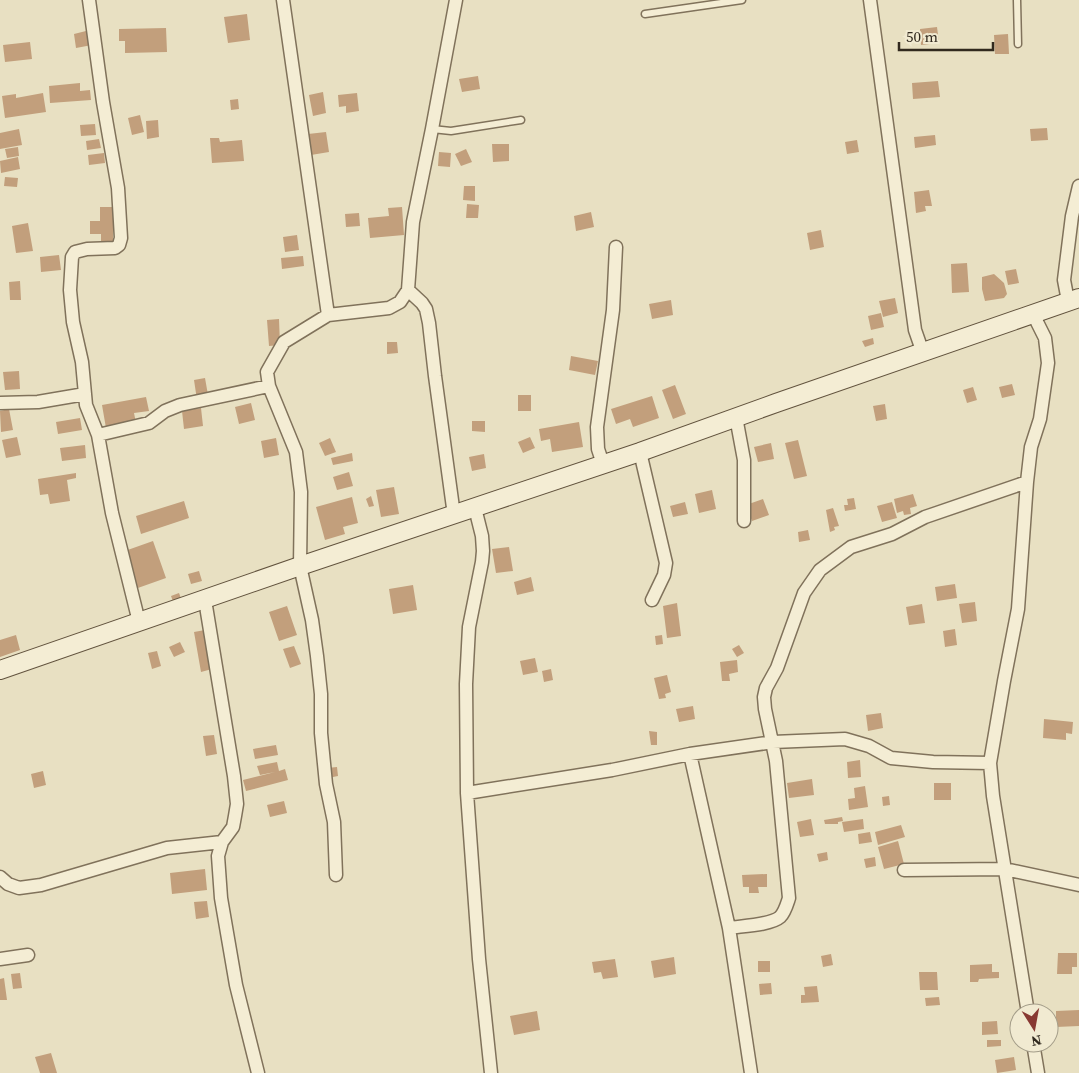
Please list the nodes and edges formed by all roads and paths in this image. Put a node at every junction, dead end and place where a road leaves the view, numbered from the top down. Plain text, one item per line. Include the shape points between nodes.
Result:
1 (88, 0) edge
2 (283, 0) edge
3 (456, 0) edge
4 (742, 0) edge
5 (870, 0) edge
6 (1017, 0) edge
7 (645, 14) dead end
8 (1018, 44) dead end
9 (521, 120) dead end
10 (432, 129) junction
11 (1079, 186) edge
12 (616, 247) dead end
13 (408, 290) junction
14 (1073, 300) edge
15 (1033, 314) junction
16 (328, 315) junction
17 (923, 353) junction
18 (269, 386) junction
19 (84, 394) junction
20 (0, 403) edge
21 (736, 417) junction
22 (98, 435) junction
23 (640, 452) junction
24 (603, 464) junction
25 (1027, 482) junction
26 (475, 508) junction
27 (454, 515) junction
28 (744, 521) dead end
29 (300, 566) junction
30 (205, 600) junction
31 (652, 600) dead end
32 (139, 622) junction
33 (0, 670) edge
34 (773, 742) junction
35 (690, 754) junction
36 (990, 763) junction
37 (467, 793) junction
38 (222, 842) junction
39 (1005, 869) junction
40 (904, 870) dead end
41 (336, 875) dead end
42 (0, 877) edge
43 (1079, 885) edge
44 (728, 928) junction
45 (28, 955) dead end
46 (0, 959) edge
47 (1026, 1003) edge
48 (1035, 1053) edge
49 (258, 1073) edge
50 (491, 1073) edge
51 (751, 1073) edge
52 (1038, 1073) edge

1 - 19 street via 118,188 121,231 115,248 80,250 72,257 70,290
2 - 16 street
3 - 10 street
4 - 7 lane
5 - 17 street via 915,330
6 - 8 lane
9 - 10 lane via 451,131
10 - 13 street via 413,222
11 - 14 street via 1064,280
12 - 24 street via 612,310 596,432
13 - 16 street via 400,302 389,308
13 - 27 street via 426,309 429,323
14 - 15 street
15 - 17 street
15 - 25 street via 1044,338 1048,363
16 - 18 street via 284,342 267,372
17 - 21 street
18 - 22 street via 180,405 149,422
18 - 29 street via 296,452 301,492
19 - 20 street via 38,402
19 - 22 street
21 - 23 street
21 - 28 street via 744,460
22 - 32 street via 112,513
23 - 24 street
23 - 31 street via 666,563
24 - 26 street
25 - 34 street via 925,517 892,534 852,547 820,570 804,593 777,668 766,688 765,709
25 - 36 street via 1018,609
26 - 27 street
26 - 37 street via 483,551 469,626
27 - 29 street
29 - 30 street
29 - 41 street via 317,656 321,733 334,822
30 - 32 street
30 - 38 street via 237,804 233,827
32 - 33 street
34 - 35 street
34 - 36 street via 845,739 869,746 891,758
34 - 44 street via 789,898 780,917 772,921
35 - 37 street
35 - 44 street
36 - 39 street
37 - 50 street
38 - 42 street via 167,848 41,885 19,888
38 - 49 street via 218,856 221,898 236,985
39 - 40 street
39 - 43 street
39 - 47 street
44 - 51 street
45 - 46 street
48 - 52 street

